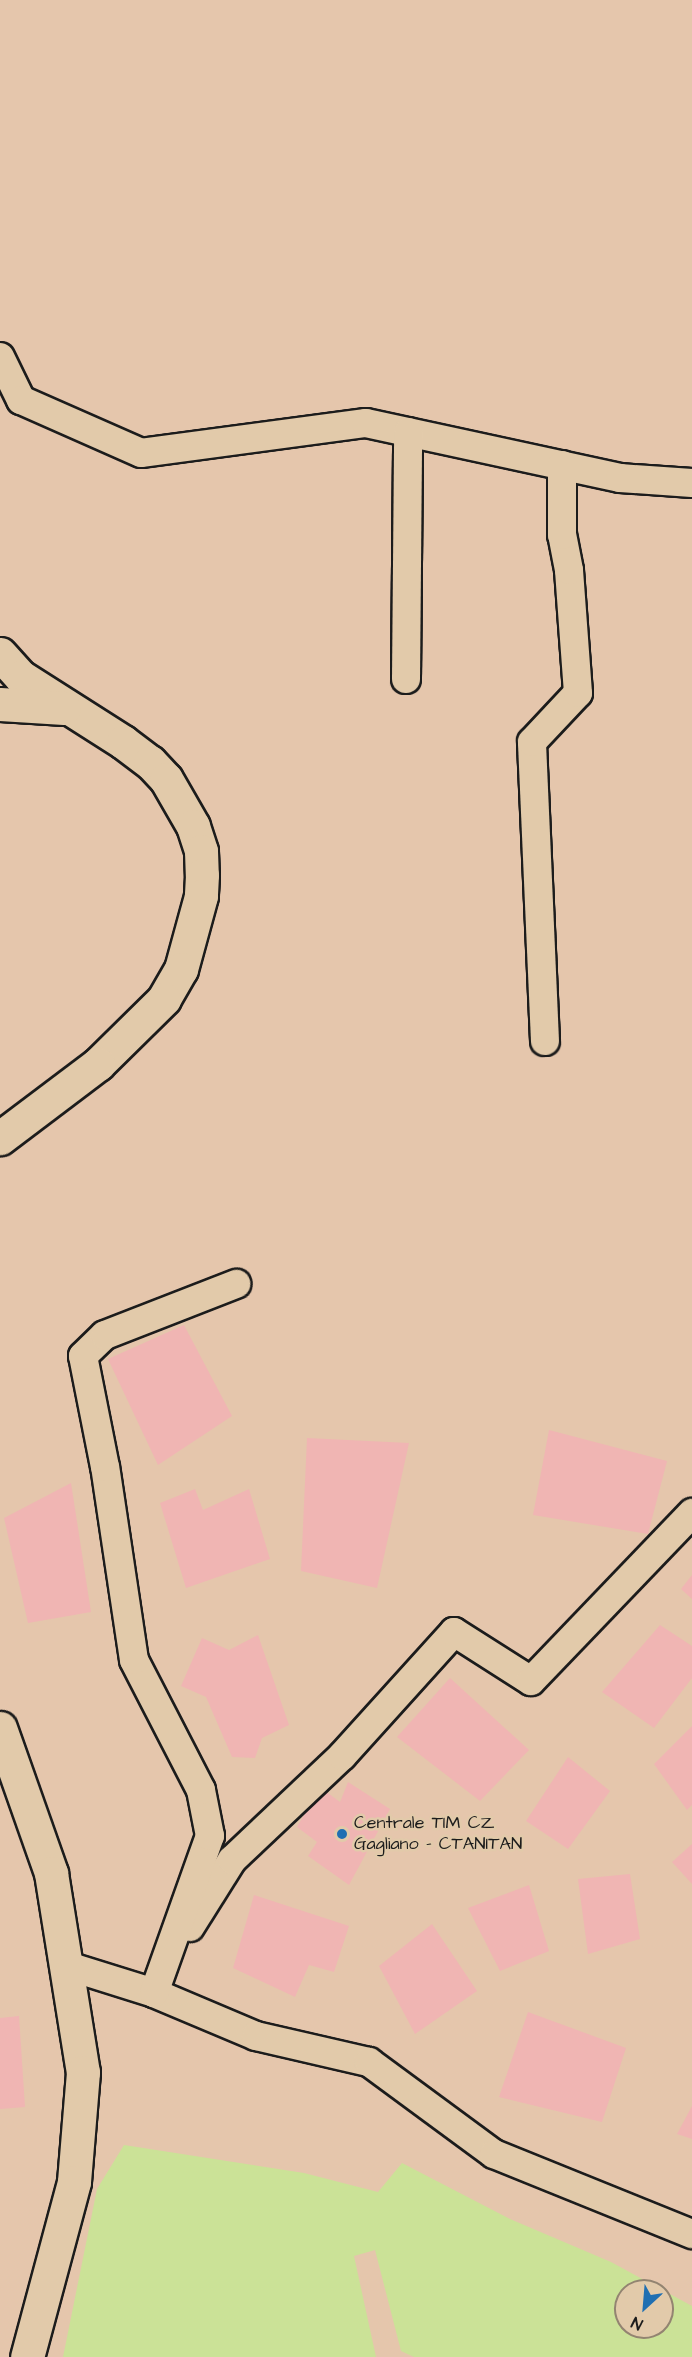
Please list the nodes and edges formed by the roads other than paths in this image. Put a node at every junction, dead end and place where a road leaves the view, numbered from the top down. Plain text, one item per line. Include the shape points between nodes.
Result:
1 (0, 357) edge
2 (408, 432) junction
3 (562, 465) junction
4 (692, 483) edge
5 (0, 654) edge
6 (406, 679) dead end
7 (0, 704) edge
8 (68, 709) junction
9 (545, 1041) dead end
10 (0, 1138) edge
11 (236, 1284) dead end
12 (692, 1513) edge
13 (0, 1728) edge
14 (68, 1966) junction
15 (158, 1983) junction
16 (692, 2234) edge
17 (27, 2357) edge

1 - 2 street via 21,400 141,453 366,423
2 - 3 street
2 - 6 street
3 - 4 street via 620,478
3 - 9 street via 562,535 569,570 578,693 531,742
5 - 8 main road via 21,677
7 - 8 main road
8 - 10 main road via 123,742 166,779 182,805 201,851 201,896 181,969 164,999 98,1064
11 - 15 street via 105,1335 83,1356 105,1467 134,1660 201,1790 210,1836
12 - 15 street via 531,1681 454,1632 342,1756 232,1860
13 - 14 main road via 51,1873
14 - 15 street
14 - 17 main road via 83,2072 74,2182
15 - 16 street via 256,2037 369,2062 494,2154

